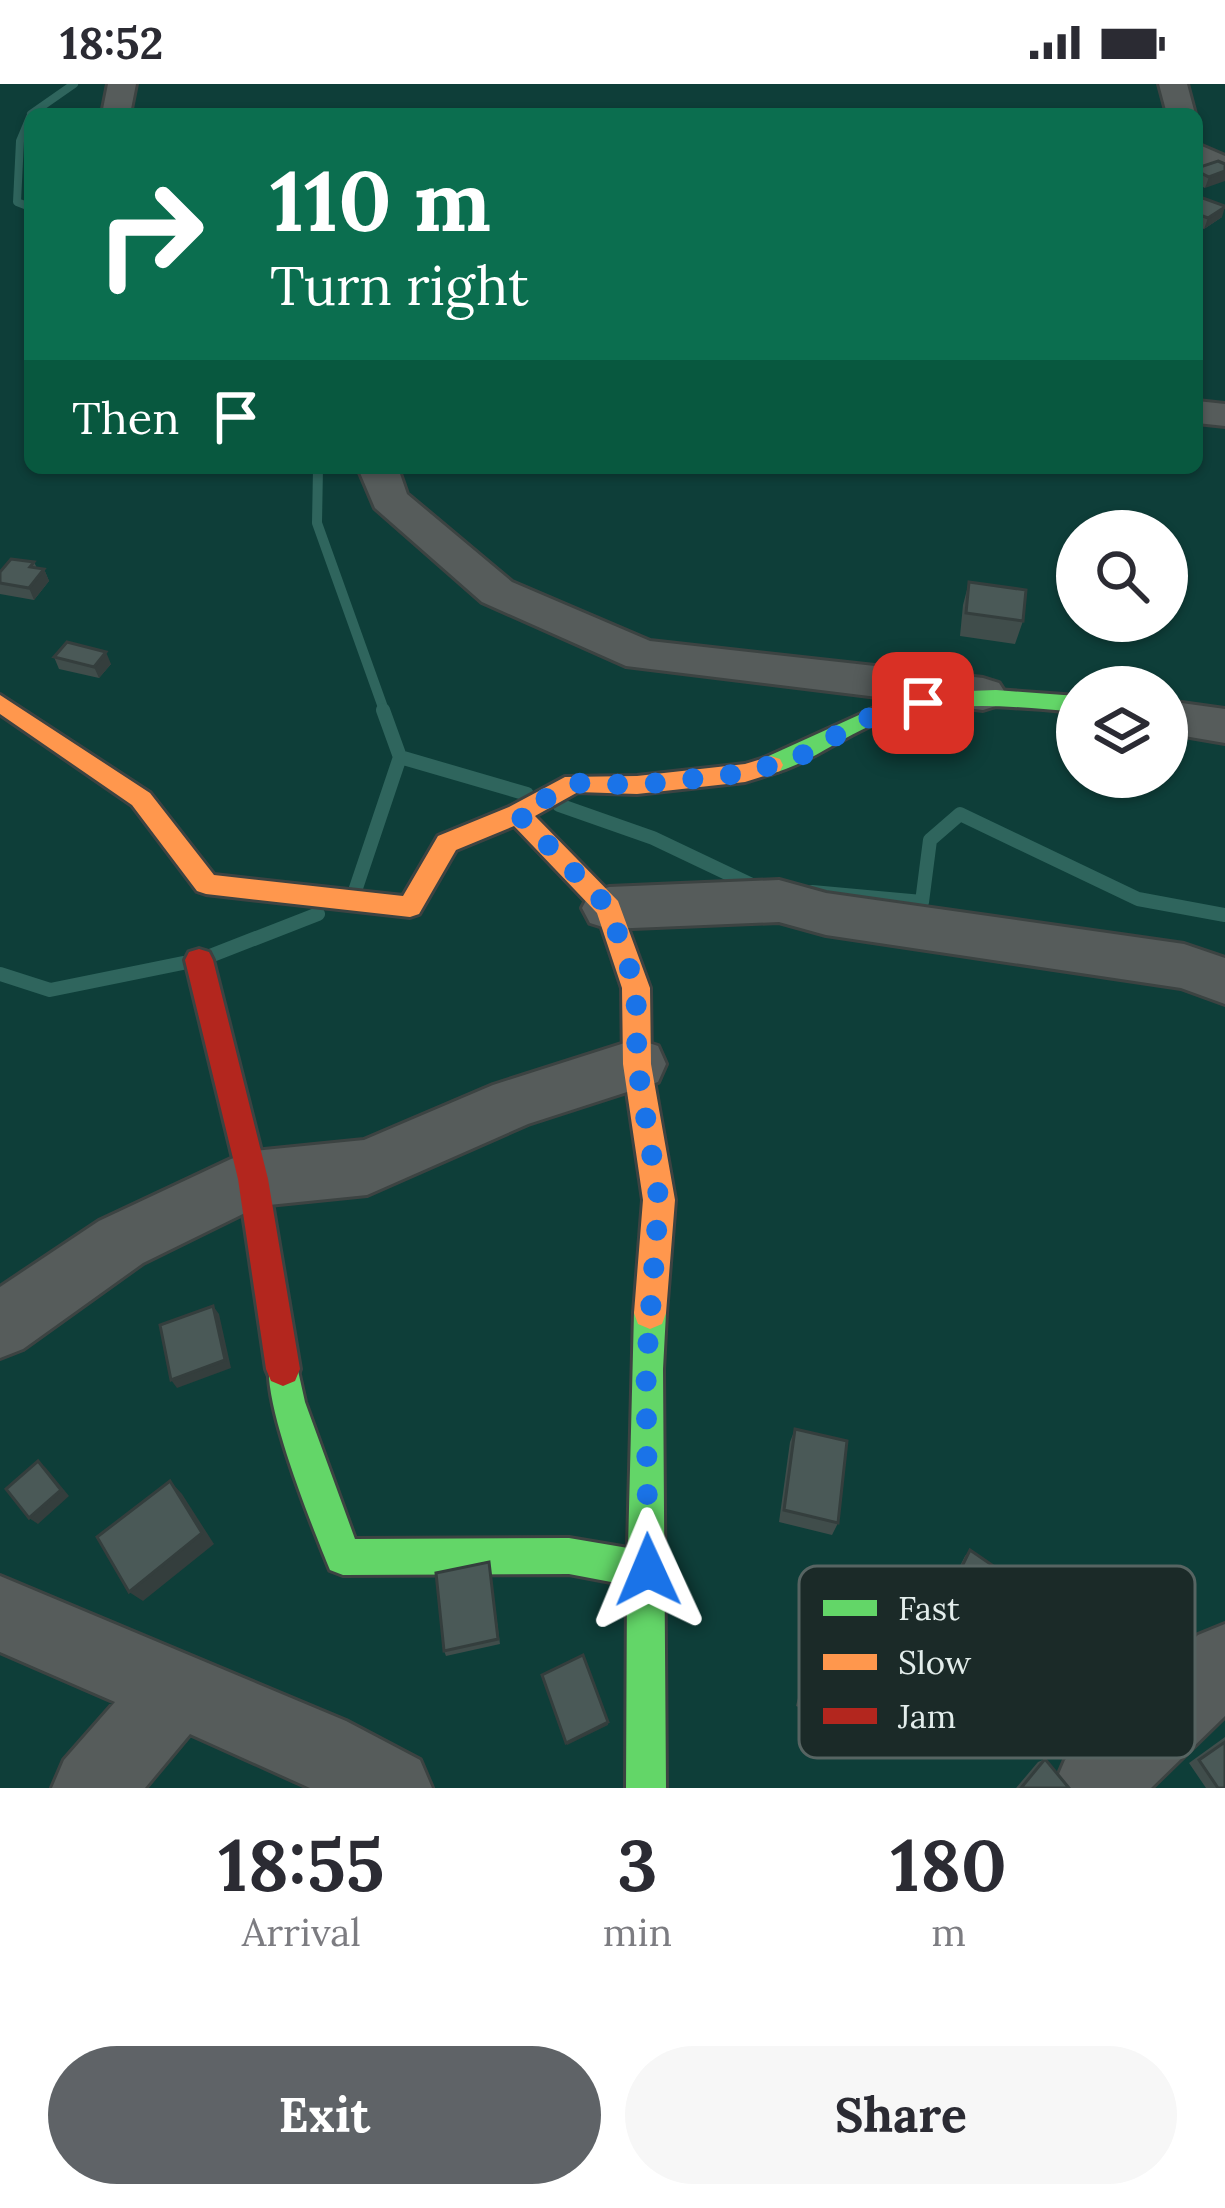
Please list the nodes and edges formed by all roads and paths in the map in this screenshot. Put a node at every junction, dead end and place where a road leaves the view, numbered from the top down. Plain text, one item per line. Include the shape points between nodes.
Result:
1 (380, 474) edge
2 (991, 695) junction
3 (1056, 702) edge
4 (0, 704) edge
5 (1188, 720) edge
6 (1225, 726) edge
7 (518, 814) junction
8 (609, 908) junction
9 (199, 960) dead end
10 (1225, 981) edge
11 (637, 1064) junction
12 (253, 1179) junction
13 (0, 1326) edge
14 (648, 1570) junction
15 (0, 1614) edge
16 (1225, 1662) edge
17 (178, 1690) junction
18 (1195, 1691) edge
19 (1124, 1758) edge
20 (92, 1788) edge
21 (392, 1788) edge
22 (646, 1788) edge
23 (1093, 1788) edge

1 - 2 street via 389,499 496,592 642,655
2 - 3 street
2 - 7 street via 865,719 799,757 745,773 574,783
4 - 7 street via 141,799 206,884 410,907 447,843
5 - 6 street
7 - 8 street
8 - 10 street via 779,901 1184,966
8 - 11 street via 636,988
9 - 12 street
11 - 12 street via 514,1103 367,1167
11 - 14 street via 659,1200 646,1369
12 - 13 street via 121,1242
12 - 14 street via 288,1402 343,1557 568,1556
14 - 22 street
15 - 17 street
16 - 18 street
17 - 20 street
17 - 21 street
19 - 23 street

